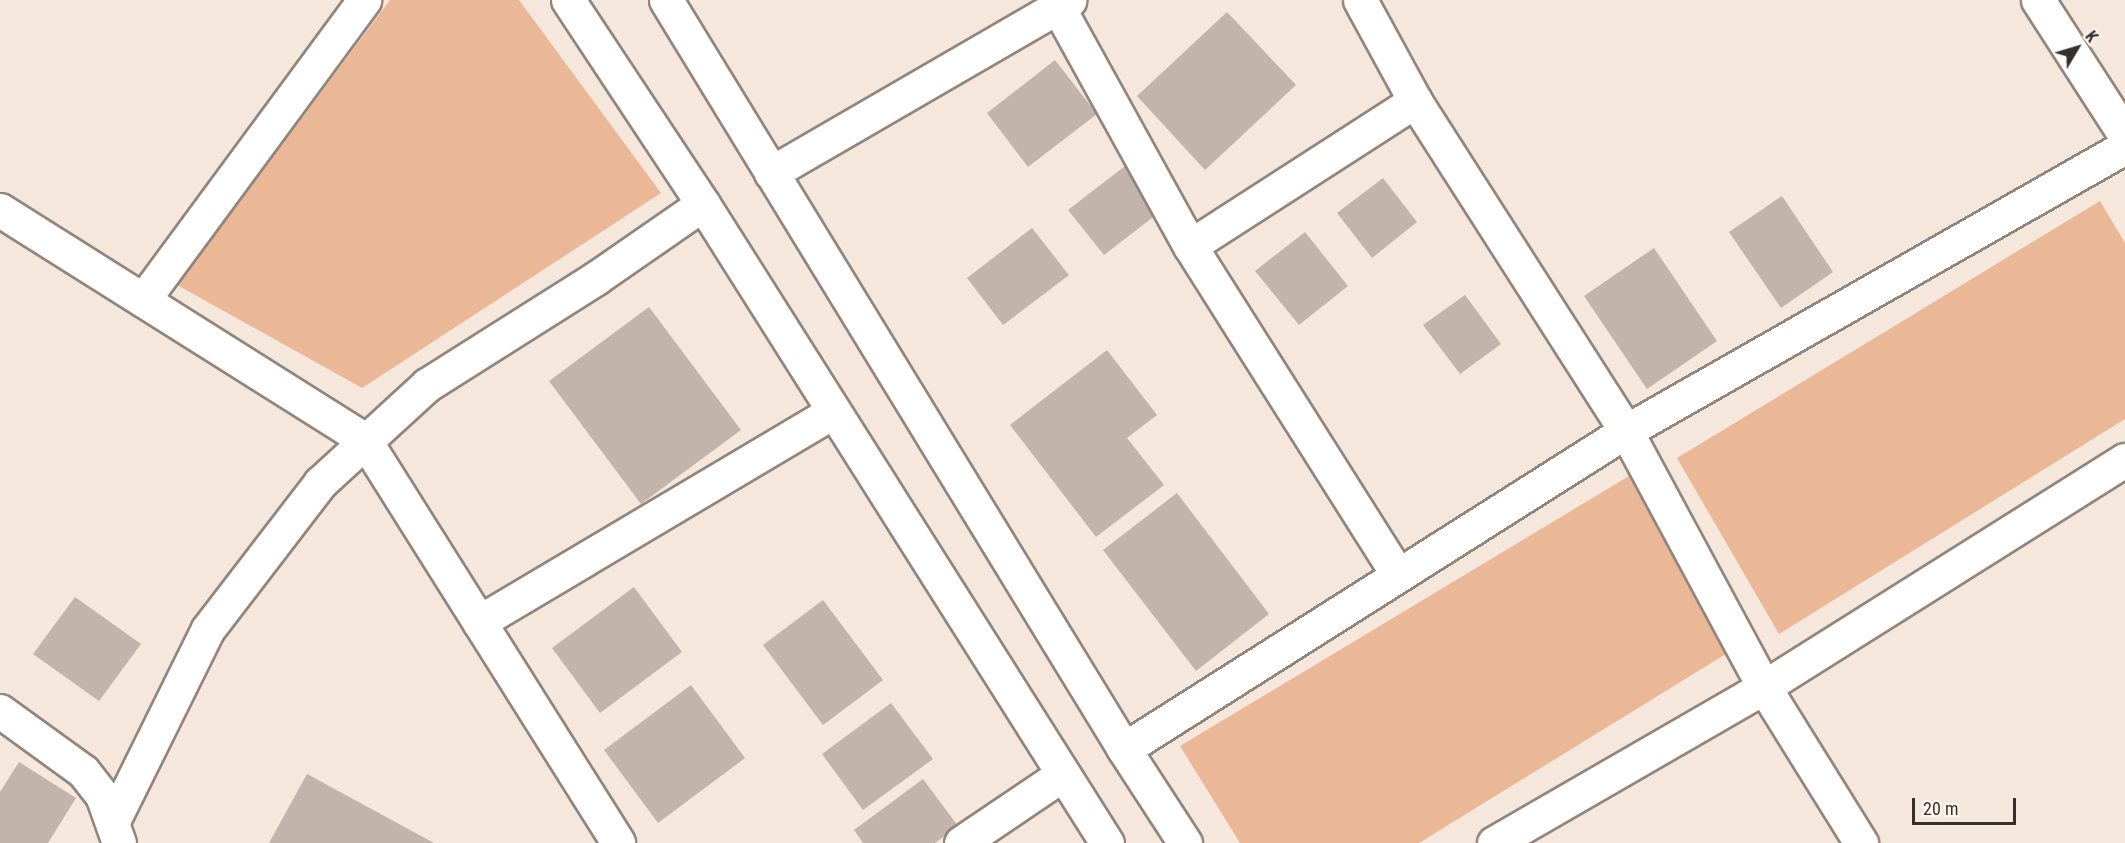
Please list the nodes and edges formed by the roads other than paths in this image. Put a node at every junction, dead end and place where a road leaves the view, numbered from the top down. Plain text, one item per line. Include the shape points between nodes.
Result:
1 (364, 0) edge
2 (568, 0) edge
3 (666, 0) edge
4 (1360, 0) edge
5 (2038, 0) edge
6 (1064, 3) edge
7 (1415, 101) junction
8 (2125, 135) edge
9 (2125, 147) edge
10 (771, 173) junction
11 (703, 204) junction
12 (0, 210) edge
13 (1190, 246) junction
14 (143, 300) junction
15 (833, 412) junction
16 (1626, 431) junction
17 (364, 439) junction
18 (2125, 460) edge
19 (1398, 575) junction
20 (479, 622) junction
21 (1764, 687) junction
22 (0, 711) edge
23 (1124, 749) junction
24 (1063, 774) junction
25 (116, 832) edge
26 (618, 843) edge
27 (961, 843) edge
28 (1107, 843) edge
29 (1185, 843) edge
30 (1494, 843) edge
31 (1861, 843) edge

1 - 14 street
2 - 11 street
3 - 10 street
4 - 7 street
5 - 8 street
6 - 10 street
6 - 13 street
7 - 13 street
7 - 16 street
9 - 16 street
10 - 23 street
11 - 15 street
11 - 17 street via 596,278 427,385
12 - 14 street
13 - 19 street
14 - 17 street
15 - 20 street
15 - 24 street
16 - 19 street
16 - 21 street
17 - 20 street
17 - 25 street via 320,483 208,629
18 - 21 street
19 - 23 street
20 - 26 street
21 - 30 street
21 - 31 street
22 - 25 street via 83,771 102,795
23 - 29 street
24 - 27 street
24 - 28 street

